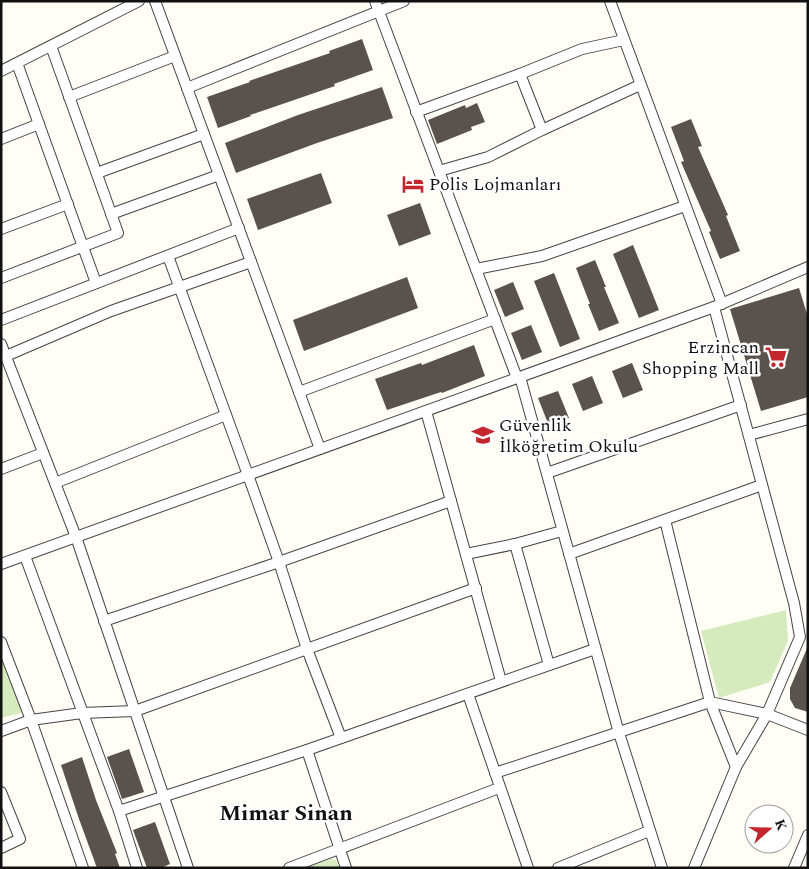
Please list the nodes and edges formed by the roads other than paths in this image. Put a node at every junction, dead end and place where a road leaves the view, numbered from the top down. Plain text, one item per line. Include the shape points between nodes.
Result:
1 (139, 1) edge
2 (155, 1) edge
3 (404, 1) edge
4 (610, 1) edge
5 (377, 6) edge
6 (624, 40) junction
7 (50, 46) junction
8 (175, 56) junction
9 (17, 63) junction
10 (1, 71) edge
11 (520, 74) junction
12 (640, 85) junction
13 (187, 88) junction
14 (69, 97) junction
15 (416, 112) junction
16 (39, 124) junction
17 (542, 130) junction
18 (204, 134) junction
19 (1, 139) edge
20 (439, 171) junction
21 (96, 173) junction
22 (219, 175) junction
23 (68, 204) junction
24 (685, 206) junction
25 (111, 214) junction
26 (239, 228) junction
27 (1, 229) edge
28 (84, 246) junction
29 (168, 256) junction
30 (251, 262) junction
31 (808, 267) edge
32 (476, 270) junction
33 (1, 278) edge
34 (96, 283) junction
35 (180, 288) junction
36 (718, 306) junction
37 (495, 319) junction
38 (1, 320) edge
39 (1, 344) edge
40 (6, 356) junction
41 (6, 371) edge
42 (518, 378) junction
43 (299, 392) junction
44 (740, 405) junction
45 (426, 411) junction
46 (226, 415) junction
47 (808, 419) edge
48 (749, 436) junction
49 (320, 449) junction
50 (43, 453) junction
51 (1, 468) edge
52 (547, 473) junction
53 (248, 475) junction
54 (55, 483) junction
55 (762, 485) junction
56 (451, 501) junction
57 (665, 520) junction
58 (562, 531) junction
59 (76, 537) junction
60 (515, 544) junction
61 (466, 554) junction
62 (570, 554) junction
63 (25, 556) junction
64 (279, 562) junction
65 (1, 564) edge
66 (476, 588) junction
67 (104, 621) junction
68 (1, 642) edge
69 (307, 649) junction
70 (595, 649) junction
71 (549, 665) junction
72 (501, 681) junction
73 (468, 694) junction
74 (710, 702) junction
75 (135, 711) junction
76 (82, 713) junction
77 (767, 714) junction
78 (31, 720) junction
79 (808, 730) edge
80 (1, 731) edge
81 (619, 732) junction
82 (341, 738) junction
83 (307, 750) junction
84 (736, 767) junction
85 (495, 773) junction
86 (499, 788) junction
87 (1, 792) edge
88 (164, 796) junction
89 (119, 811) junction
90 (649, 830) junction
91 (808, 835) edge
92 (1, 848) edge
93 (340, 850) junction
94 (79, 867) edge
95 (137, 868) edge
96 (188, 868) edge
97 (289, 868) edge
98 (346, 868) edge
99 (528, 868) edge
100 (558, 868) edge
101 (662, 868) edge
102 (694, 868) edge
103 (794, 868) edge

1 - 7 street
2 - 8 street
3 - 5 street
4 - 6 street
5 - 13 street
5 - 15 street
6 - 11 street via 582,48
6 - 12 street
7 - 9 street
7 - 14 street
8 - 13 street
8 - 14 street
9 - 10 street
9 - 16 street
11 - 15 street
11 - 17 street
12 - 17 street
12 - 24 street
13 - 18 street
14 - 21 street
15 - 20 street
16 - 19 street
16 - 23 street
17 - 20 street via 488,157
18 - 21 street
18 - 22 street
20 - 32 street
21 - 25 street
22 - 25 street
22 - 26 street
23 - 27 street
23 - 28 street
24 - 32 street via 542,256
24 - 36 street
25 - 28 street via 118,233
26 - 29 street
26 - 30 street
28 - 33 street
28 - 34 street
29 - 34 street
29 - 35 street
30 - 35 street
30 - 43 street
31 - 36 street
32 - 37 street
34 - 38 street
35 - 40 street via 111,312
35 - 46 street
36 - 42 street
36 - 44 street
37 - 42 street
37 - 43 street
39 - 40 street
40 - 41 street
41 - 50 street
42 - 45 street
42 - 52 street
43 - 49 street
44 - 48 street
44 - 52 street
45 - 49 street
45 - 56 street
46 - 53 street
46 - 54 street
47 - 48 street
48 - 55 street
49 - 53 street
50 - 51 street
50 - 54 street
52 - 58 street
53 - 59 street
53 - 64 street
54 - 59 street
55 - 57 street
55 - 77 street via 800,637
56 - 61 street
56 - 64 street
57 - 62 street
57 - 74 street
58 - 60 street
58 - 62 street
59 - 63 street
59 - 67 street
60 - 61 street
60 - 71 street
61 - 66 street
62 - 70 street
63 - 65 street
63 - 76 street
64 - 67 street
64 - 69 street
66 - 69 street
66 - 72 street
67 - 75 street
68 - 78 street
69 - 75 street
69 - 82 street
70 - 71 street
70 - 81 street
71 - 72 street
72 - 73 street
73 - 82 street
73 - 85 street
74 - 77 street
74 - 81 street
74 - 84 street
75 - 76 street
75 - 88 street
76 - 78 street
76 - 89 street
77 - 79 street
77 - 84 street
78 - 80 street
78 - 94 street
81 - 85 street
81 - 90 street
82 - 83 street
83 - 88 street
83 - 93 street
84 - 102 street
85 - 86 street
86 - 93 street
86 - 99 street
87 - 92 street via 20,839
88 - 89 street
88 - 96 street
89 - 95 street
90 - 100 street
90 - 101 street
91 - 103 street
93 - 97 street
93 - 98 street

